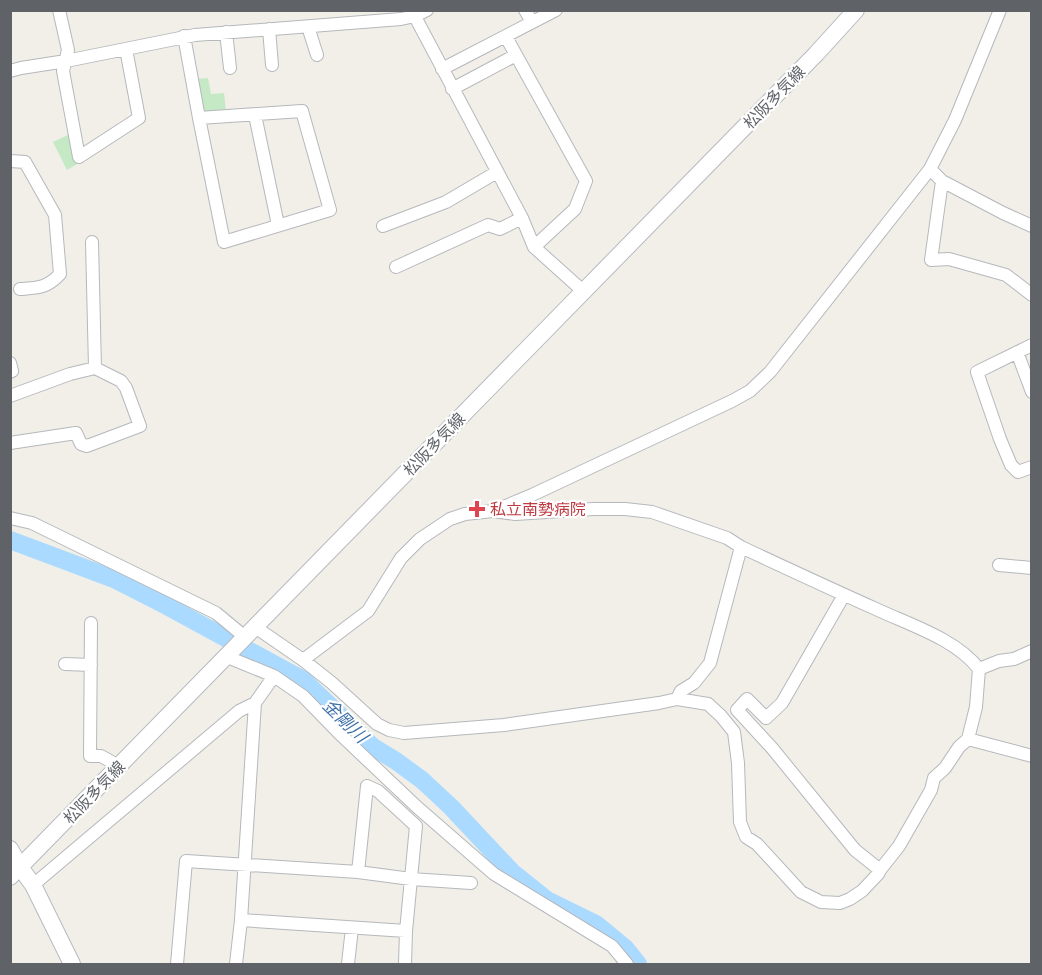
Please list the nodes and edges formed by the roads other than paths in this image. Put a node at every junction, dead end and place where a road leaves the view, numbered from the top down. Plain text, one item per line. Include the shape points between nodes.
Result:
1 (59, 10) edge
2 (427, 10) edge
3 (525, 10) edge
4 (556, 10) edge
5 (856, 10) edge
6 (1000, 10) edge
7 (413, 13) edge
8 (532, 22) junction
9 (311, 26) junction
10 (268, 29) junction
11 (226, 32) junction
12 (184, 36) junction
13 (506, 37) junction
14 (126, 49) junction
15 (317, 55) dead end
16 (516, 55) junction
17 (66, 61) junction
18 (272, 65) dead end
19 (230, 68) dead end
20 (442, 69) junction
21 (10, 71) edge
22 (452, 88) junction
23 (255, 115) junction
24 (199, 118) junction
25 (10, 161) edge
26 (930, 169) junction
27 (497, 172) junction
28 (942, 181) junction
29 (522, 218) junction
30 (278, 225) junction
31 (383, 226) dead end
32 (1032, 226) edge
33 (92, 242) dead end
34 (534, 247) junction
35 (396, 267) dead end
36 (20, 289) dead end
37 (583, 291) junction
38 (1032, 295) edge
39 (1032, 345) edge
40 (1017, 352) junction
41 (10, 363) edge
42 (95, 368) junction
43 (10, 372) edge
44 (1032, 392) edge
45 (10, 396) edge
46 (10, 443) edge
47 (1032, 467) edge
48 (493, 511) junction
49 (10, 518) edge
50 (741, 547) junction
51 (999, 564) dead end
52 (1032, 568) edge
53 (844, 595) junction
54 (91, 623) dead end
55 (239, 642) junction
56 (1032, 651) edge
57 (303, 660) junction
58 (65, 664) dead end
59 (91, 664) junction
60 (979, 669) junction
61 (274, 676) junction
62 (677, 699) junction
63 (255, 703) junction
64 (968, 739) junction
65 (1032, 756) edge
66 (119, 766) junction
67 (10, 849) edge
68 (245, 864) junction
69 (879, 870) junction
70 (15, 872) edge
71 (358, 872) junction
72 (411, 879) junction
73 (471, 883) dead end
74 (33, 885) junction
75 (241, 920) junction
76 (352, 928) junction
77 (406, 931) junction
78 (72, 964) edge
79 (177, 964) edge
80 (236, 964) edge
81 (348, 964) edge
82 (405, 964) edge
83 (627, 964) edge

1 - 17 street via 68,50
2 - 7 street
3 - 8 street
4 - 8 street
5 - 37 main road, 松阪多気線
6 - 26 street via 955,120
7 - 9 street via 401,19
7 - 20 street
8 - 13 street
9 - 10 street
9 - 15 street
10 - 11 street
10 - 18 street
11 - 12 street
11 - 19 street
12 - 14 street
12 - 24 street
13 - 16 street
13 - 20 street
14 - 17 street
14 - 17 street via 139,118 79,157 63,71
16 - 22 street
16 - 34 street via 586,181 575,209
17 - 21 street
20 - 22 street
22 - 27 street
23 - 24 street
23 - 30 street
23 - 30 street via 303,111 330,210
24 - 30 street via 224,242
25 - 36 street via 25,162 55,215 60,274 51,284
26 - 28 street
26 - 48 street via 770,372 750,391
27 - 29 street
27 - 31 street via 446,202
28 - 32 street
28 - 38 street via 931,260 949,259 1006,275
29 - 34 street
29 - 35 street via 500,229 488,225
33 - 42 street
34 - 37 street
37 - 55 main road, 松阪多気線
39 - 40 street
40 - 44 street
40 - 47 street via 977,372 1011,465 1018,471
41 - 43 street
42 - 45 street
42 - 46 street via 121,381 140,426 87,446 81,444 76,433
48 - 50 street via 652,512 727,538
48 - 57 street via 450,519 420,539 401,558 368,611
49 - 55 street via 32,523 216,613
50 - 53 street
50 - 62 street via 710,663
51 - 52 street
53 - 60 street via 938,637
53 - 69 street via 782,703 766,718 747,699 737,710 855,850
54 - 59 street
55 - 57 street
55 - 61 street
55 - 66 main road, 松阪多気線
56 - 60 street
57 - 62 street via 377,724 404,733 504,725
58 - 59 street
59 - 66 street via 90,756 101,756
60 - 64 street
61 - 63 street
61 - 83 street via 303,696 494,874 612,946
62 - 69 street via 708,704 734,732 740,822 746,837 801,892 821,902 840,903 862,891
63 - 68 street
63 - 74 street via 239,711
64 - 65 street
64 - 69 street via 934,778 899,846
66 - 70 main road, 松阪多気線
67 - 70 main road
68 - 71 street
68 - 75 street
68 - 79 street via 186,861
70 - 74 main road
71 - 72 street
71 - 72 street via 367,786 378,791 416,826
72 - 73 street
72 - 77 street
74 - 78 main road
75 - 76 street
75 - 80 street
76 - 77 street
76 - 81 street
77 - 82 street

